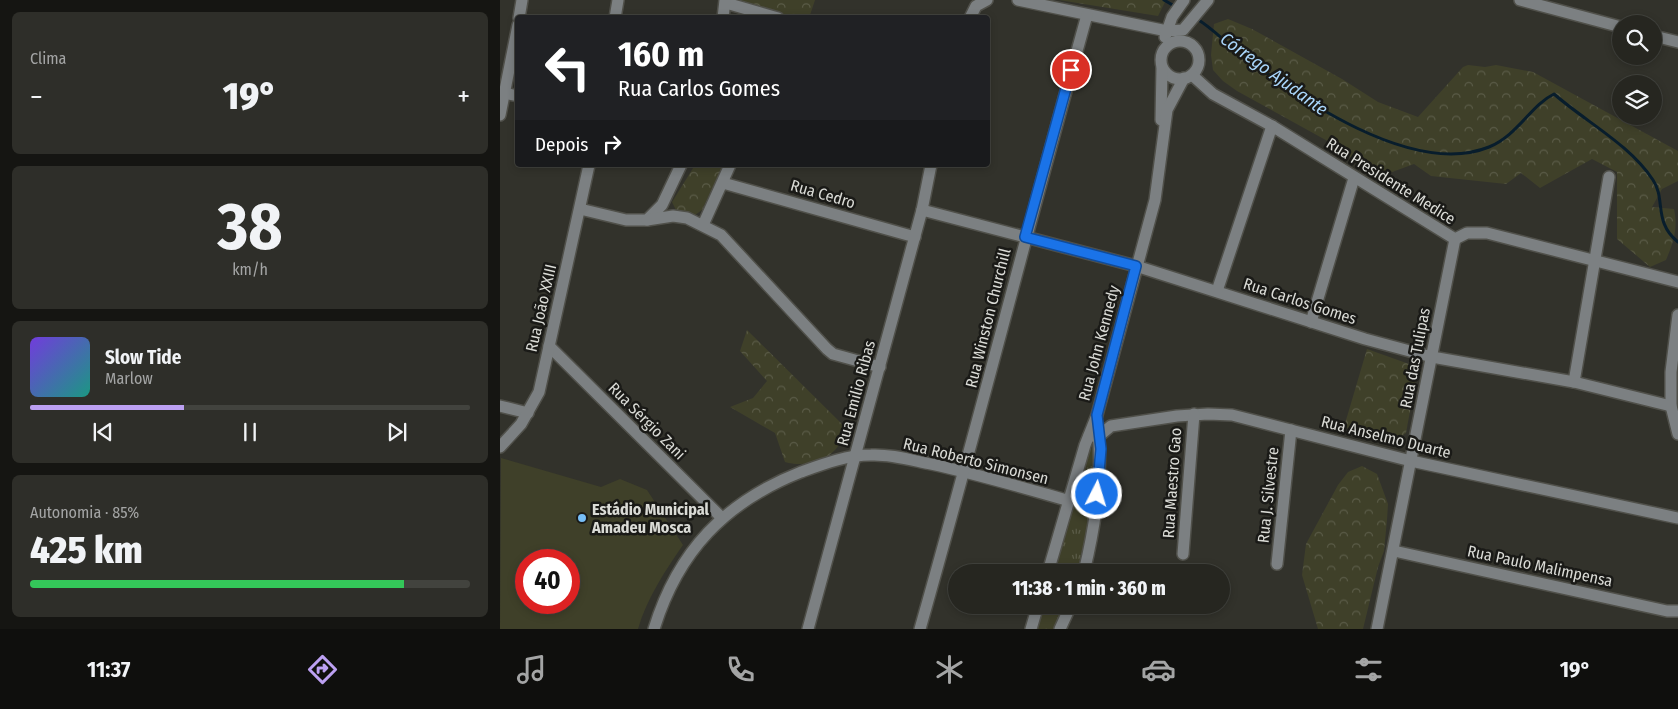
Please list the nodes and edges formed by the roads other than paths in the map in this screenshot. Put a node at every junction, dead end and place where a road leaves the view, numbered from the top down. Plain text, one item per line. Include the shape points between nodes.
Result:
1 (522, 0) edge
2 (618, 0) edge
3 (1018, 0) edge
4 (1207, 0) edge
5 (1520, 0) edge
6 (985, 1) edge
7 (726, 2) edge
8 (1184, 2) edge
9 (520, 15) edge
10 (616, 15) edge
11 (724, 15) edge
12 (768, 15) edge
13 (972, 15) edge
14 (1087, 15) junction
15 (1179, 22) junction
16 (1612, 25) edge
17 (1167, 31) junction
18 (515, 38) edge
19 (1662, 38) edge
20 (1678, 42) edge
21 (1190, 45) junction
22 (1164, 48) junction
23 (1162, 67) junction
24 (1188, 77) junction
25 (502, 92) edge
26 (515, 95) edge
27 (500, 115) edge
28 (1272, 126) junction
29 (1163, 133) junction
30 (589, 167) edge
31 (681, 167) edge
32 (729, 167) edge
33 (932, 167) edge
34 (1610, 177) dead end
35 (1354, 178) junction
36 (723, 183) junction
37 (580, 209) junction
38 (922, 210) junction
39 (647, 220) junction
40 (703, 225) junction
41 (915, 237) junction
42 (1025, 237) junction
43 (1454, 239) junction
44 (1596, 259) junction
45 (1136, 266) junction
46 (1678, 282) edge
47 (1217, 291) junction
48 (1678, 314) edge
49 (1311, 322) junction
50 (549, 346) junction
51 (1432, 358) junction
52 (880, 366) junction
53 (1674, 370) edge
54 (1574, 382) junction
55 (500, 406) edge
56 (1671, 406) junction
57 (528, 413) junction
58 (1194, 414) junction
59 (1291, 430) junction
60 (1678, 434) edge
61 (1094, 436) junction
62 (500, 447) edge
63 (855, 456) junction
64 (1412, 461) junction
65 (965, 472) junction
66 (1070, 501) junction
67 (722, 518) junction
68 (1678, 518) edge
69 (1394, 551) junction
70 (1183, 554) dead end
71 (1050, 564) edge
72 (1086, 564) edge
73 (1276, 564) dead end
74 (1678, 611) edge
75 (1035, 614) edge
76 (1067, 614) edge
77 (654, 629) edge
78 (808, 629) edge
79 (920, 629) edge
80 (1030, 629) edge
81 (1060, 629) edge
82 (1377, 629) edge

1 - 9 street
2 - 10 street
3 - 14 street
4 - 8 street
4 - 15 street
5 - 16 street
6 - 13 street via 976,6
7 - 11 street
7 - 12 street
8 - 15 street
14 - 17 street
14 - 42 street, Rua Winston Churchill
15 - 17 street
15 - 21 street
17 - 22 street
18 - 25 street
19 - 20 street
21 - 22 street via 1180,42
21 - 24 street via 1198,58 1197,69
22 - 23 street
23 - 24 street via 1169,75
23 - 29 street, Rua John Kennedy via 1160,110
24 - 28 street, Rua Presidente Medice
24 - 29 street, Rua John Kennedy via 1167,110
25 - 26 street
25 - 27 street
28 - 35 street, Rua Presidente Medice
28 - 47 street
29 - 45 street, Rua John Kennedy via 1155,200
30 - 37 street, Rua João XXIII
31 - 39 street via 662,206
32 - 36 street
33 - 38 street, Rua Emilio Ribas
34 - 44 street
35 - 43 street, Rua Presidente Medice
35 - 49 street
36 - 40 street
36 - 41 street, Rua Cedro
37 - 39 street via 626,220
37 - 50 street, Rua João XXIII
38 - 41 street, Rua Emilio Ribas
38 - 42 street, Rua Carlos Gomes
39 - 40 street via 673,216
40 - 52 street via 730,244 833,354
41 - 52 street, Rua Emilio Ribas
42 - 45 street, Rua Carlos Gomes
42 - 65 street, Rua Winston Churchill
43 - 44 street, Rua Presidente Medice via 1467,233 1487,233
43 - 51 street, Rua das Tulipas
44 - 46 street, Rua Presidente Medice
44 - 54 street
45 - 47 street, Rua Carlos Gomes
45 - 61 street, Rua John Kennedy
47 - 49 street, Rua Carlos Gomes
48 - 53 street
49 - 51 street, Rua Carlos Gomes
50 - 57 street, Rua João XXIII via 539,392
50 - 67 street, Rua Sérgio Zani
51 - 54 street, Rua Carlos Gomes
51 - 64 street, Rua das Tulipas
52 - 63 street, Rua Emilio Ribas
53 - 56 street
54 - 56 street, Rua Carlos Gomes
55 - 57 street
56 - 60 street
57 - 62 street, Rua João XXIII
58 - 59 street, Rua Anselmo Duarte via 1232,416
58 - 61 street, Rua Anselmo Duarte via 1111,426
58 - 70 street, Rua Maestro Gao
59 - 64 street, Rua Anselmo Duarte
59 - 73 street, Rua J. Silvestre
61 - 66 street, Rua John Kennedy
61 - 72 street, Rua John Kennedy via 1101,449 1096,509
63 - 65 street, Rua Roberto Simonsen via 872,454
63 - 67 street, Rua Roberto Simonsen via 815,467 766,487
63 - 78 street, Rua Emilio Ribas
64 - 68 street, Rua Anselmo Duarte
64 - 69 street, Rua das Tulipas
65 - 66 street, Rua Roberto Simonsen
65 - 79 street, Rua Winston Churchill
66 - 71 street, Rua John Kennedy
67 - 77 street, Rua Roberto Simonsen via 677,571
69 - 74 street, Rua Paulo Malimpensa
69 - 82 street, Rua das Tulipas
75 - 80 street
76 - 81 street

